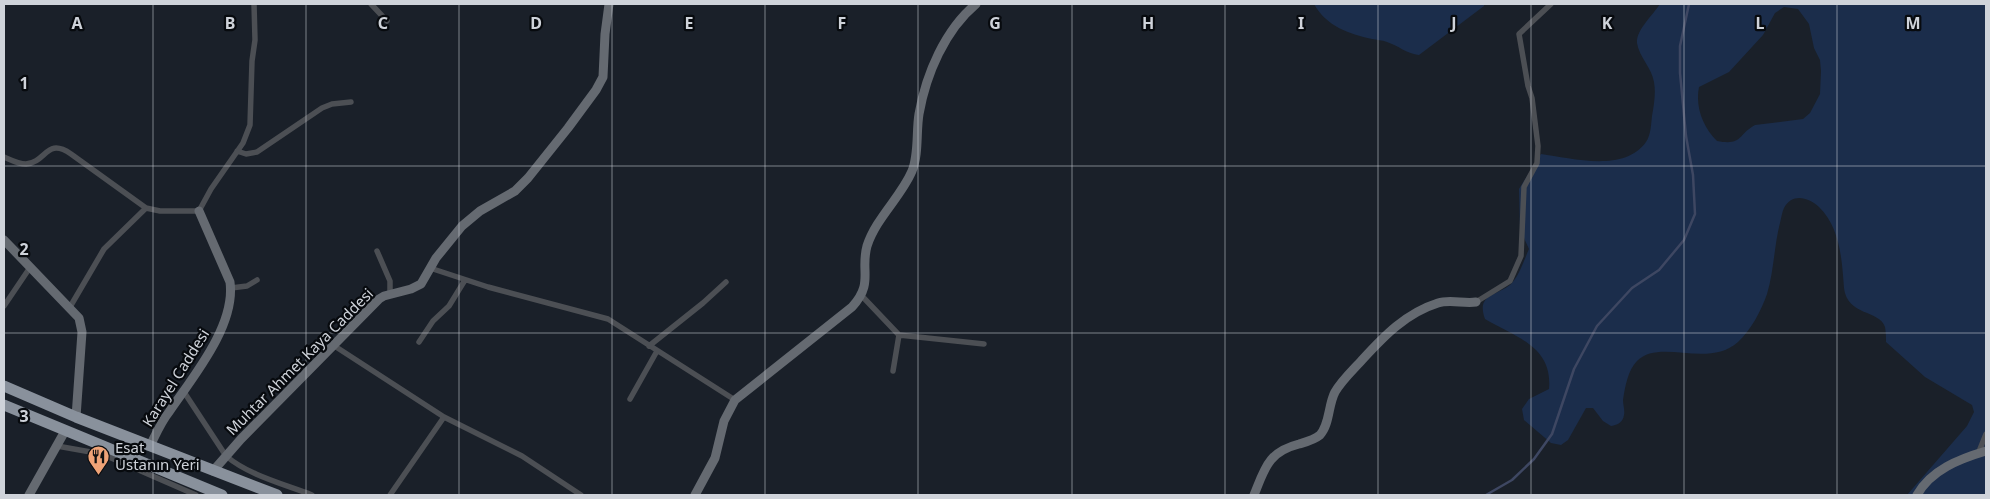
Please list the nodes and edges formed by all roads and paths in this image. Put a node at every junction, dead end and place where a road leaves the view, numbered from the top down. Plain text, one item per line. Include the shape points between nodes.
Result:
1 (254, 4) edge
2 (372, 4) edge
3 (609, 4) edge
4 (976, 4) edge
5 (1551, 4) edge
6 (387, 21) dead end
7 (351, 102) dead end
8 (237, 151) junction
9 (4, 156) edge
10 (146, 208) junction
11 (199, 211) junction
12 (4, 240) edge
13 (377, 251) dead end
14 (29, 268) junction
15 (430, 268) junction
16 (257, 280) dead end
17 (465, 280) junction
18 (726, 282) dead end
19 (231, 288) junction
20 (390, 294) junction
21 (861, 295) junction
22 (1476, 302) joint
23 (4, 306) edge
24 (70, 307) junction
25 (899, 335) junction
26 (419, 342) dead end
27 (984, 344) dead end
28 (333, 345) junction
29 (649, 346) junction
30 (657, 351) junction
31 (893, 371) dead end
32 (4, 386) edge
33 (184, 392) junction
34 (630, 399) dead end
35 (735, 400) junction
36 (4, 404) edge
37 (76, 416) junction
38 (444, 417) junction
39 (65, 431) junction
40 (1986, 434) edge
41 (57, 446) junction
42 (150, 446) junction
43 (1982, 452) edge
44 (226, 456) junction
45 (214, 471) junction
46 (29, 495) edge
47 (196, 495) edge
48 (222, 495) edge
49 (277, 495) edge
50 (312, 495) edge
51 (390, 495) edge
52 (581, 495) edge
53 (695, 495) edge
54 (1254, 495) edge
55 (1917, 495) edge

1 - 8 street via 256,40 251,75 252,115 248,134
2 - 6 street
3 - 15 street, Muhtar Ahmet Kaya Caddesi via 604,72 596,90 528,178 515,191 469,218
4 - 21 street via 958,23 931,72 919,114 913,167 868,244 866,279
5 - 22 street via 1519,34 1538,146 1536,163 1524,187 1521,256 1510,281
7 - 8 street via 322,108 257,152 246,154
8 - 11 street
9 - 10 street via 26,164 53,148 64,150
10 - 11 street
10 - 24 street via 104,249
11 - 19 street, Karayel Caddesi
12 - 14 street
13 - 20 street via 390,281
14 - 23 street
14 - 24 street
15 - 17 street
15 - 20 street, Muhtar Ahmet Kaya Caddesi via 421,284
16 - 19 street via 247,286
17 - 26 street via 449,306 433,321
17 - 29 street via 608,319
18 - 29 street
19 - 33 street, Karayel Caddesi via 222,328
20 - 28 street, Muhtar Ahmet Kaya Caddesi via 379,299
21 - 25 street
21 - 35 street via 852,307
22 - 54 street via 1437,304 1396,326 1338,388 1320,435 1274,454
24 - 37 street via 79,318 82,332
25 - 27 street
25 - 31 street
28 - 38 street
28 - 44 street, Muhtar Ahmet Kaya Caddesi
29 - 30 street
30 - 34 street
30 - 35 street
32 - 37 highway
33 - 42 street, Karayel Caddesi
33 - 44 street
35 - 53 street via 724,421 715,458
36 - 39 highway
37 - 42 highway
38 - 51 street
38 - 52 street via 522,456
39 - 41 street
39 - 48 highway
40 - 43 street
41 - 46 street
41 - 47 street via 102,454
42 - 45 highway
43 - 55 street via 1946,466 1929,479
44 - 45 street, Muhtar Ahmet Kaya Caddesi
44 - 50 street via 246,469
45 - 49 highway

